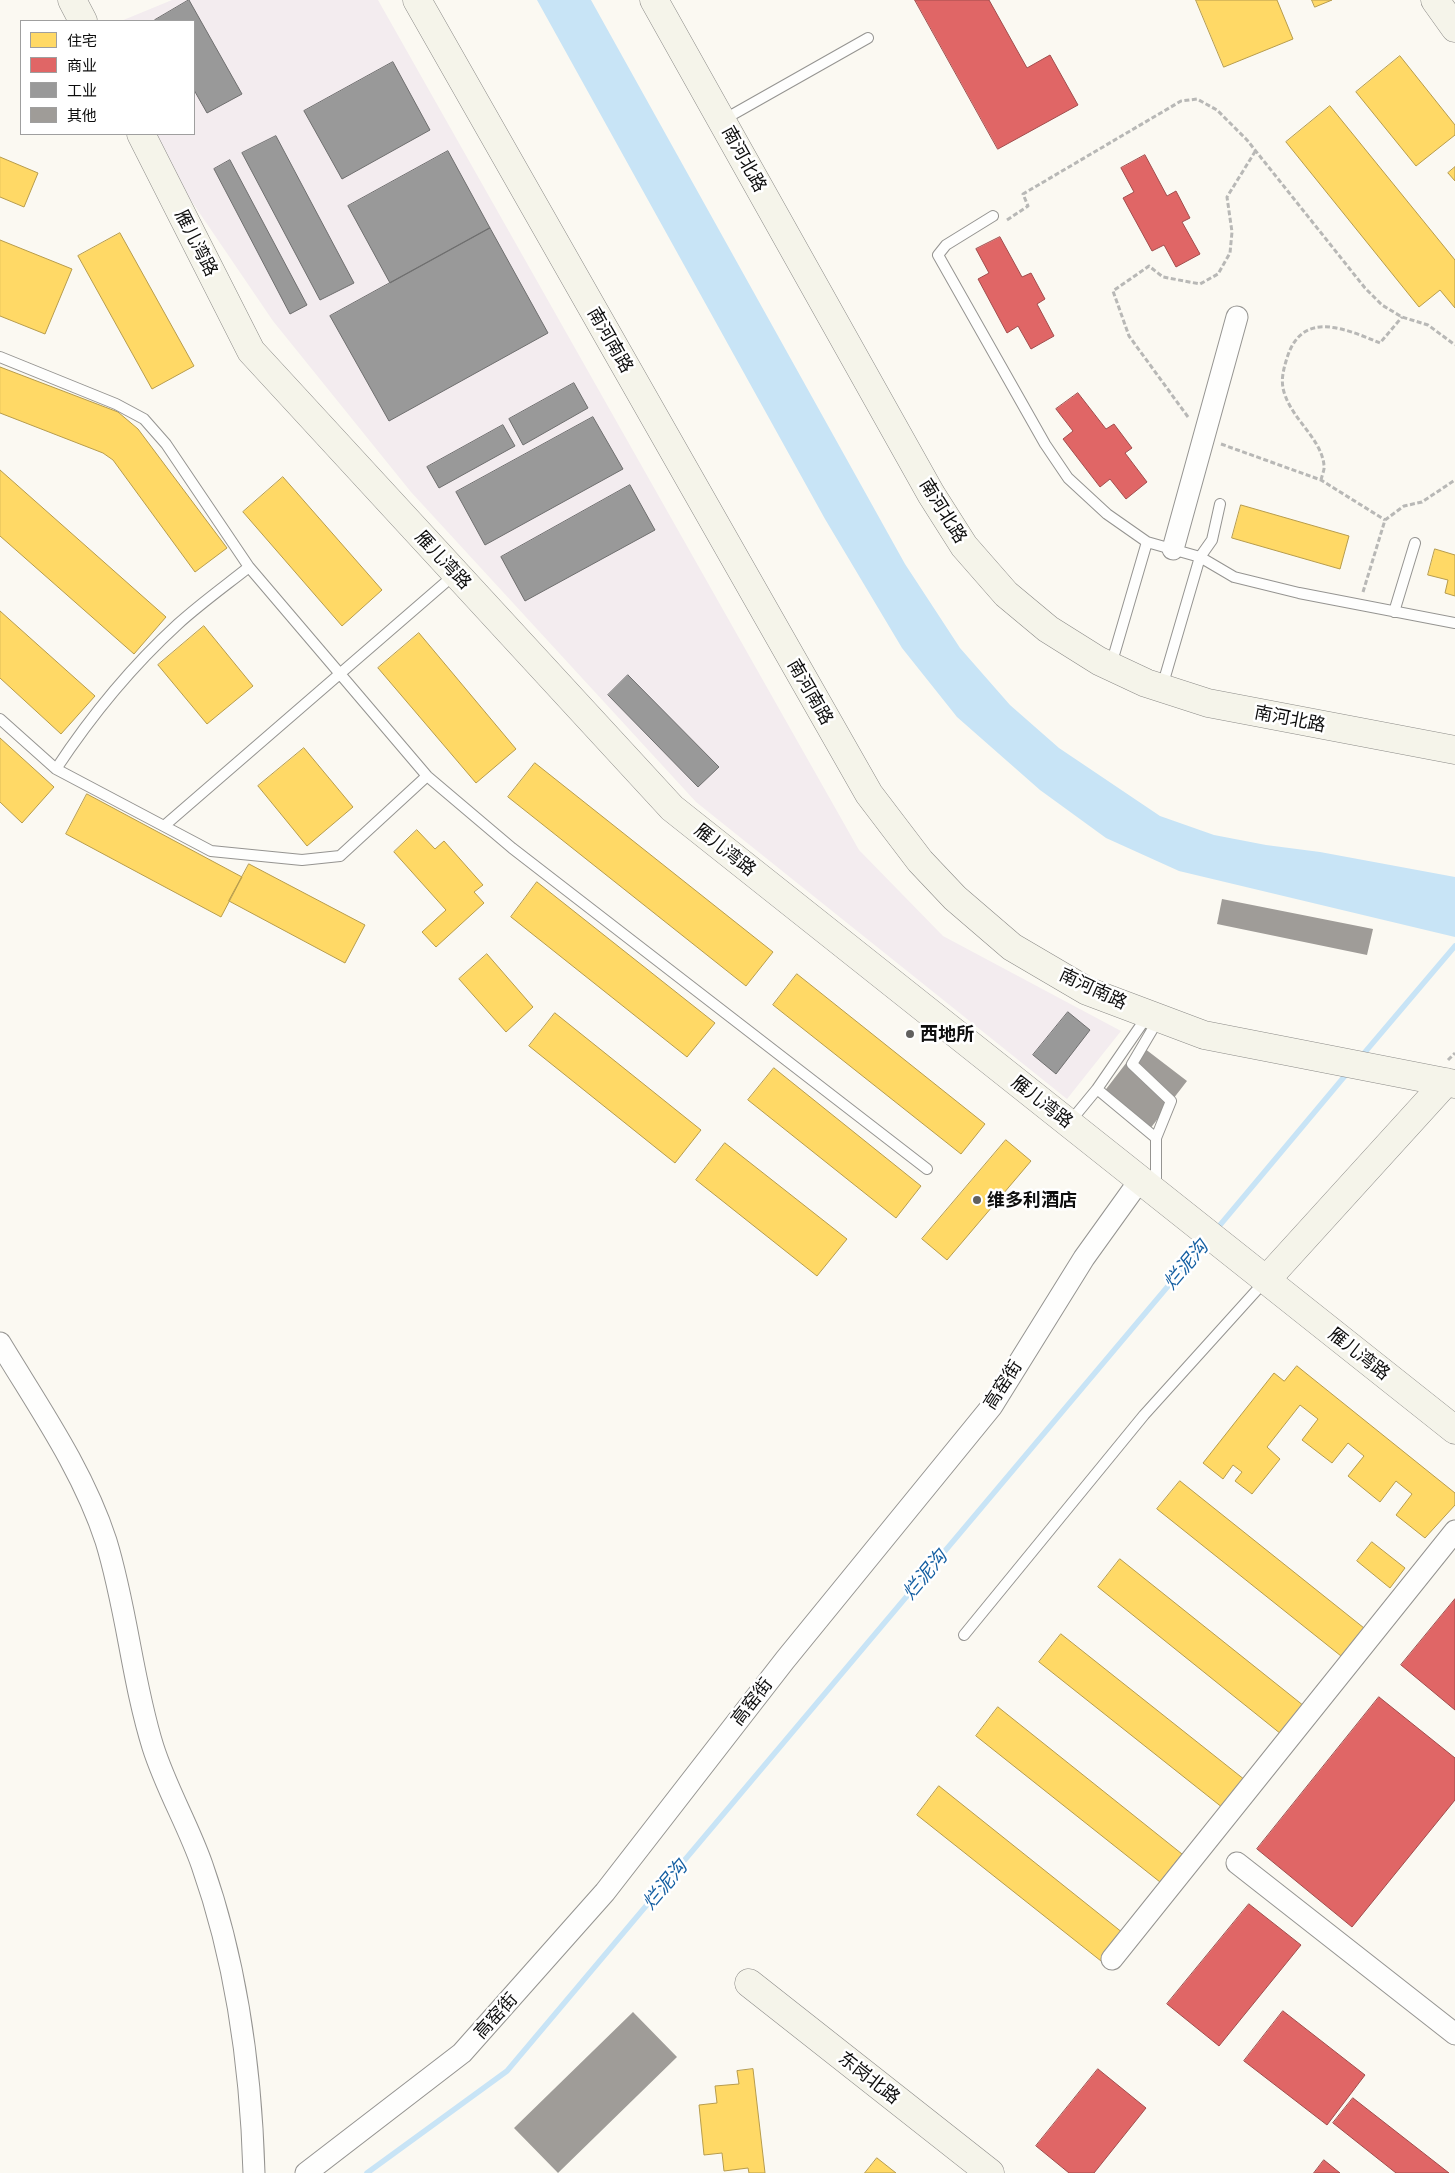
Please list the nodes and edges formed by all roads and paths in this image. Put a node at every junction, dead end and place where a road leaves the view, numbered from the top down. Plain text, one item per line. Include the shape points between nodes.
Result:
1 (72, 0) edge
2 (417, 0) edge
3 (654, 0) edge
4 (1435, 0) edge
5 (82, 20) edge
6 (1455, 28) edge
7 (868, 38) dead end
8 (722, 121) junction
9 (142, 135) edge
10 (1023, 194) dead end
11 (993, 216) dead end
12 (1237, 317) dead end
13 (1402, 317) junction
14 (1455, 345) edge
15 (0, 357) edge
16 (1321, 480) dead end
17 (1455, 480) edge
18 (1220, 504) dead end
19 (1147, 542) junction
20 (1415, 543) dead end
21 (1173, 549) junction
22 (1200, 557) junction
23 (249, 567) junction
24 (455, 574) junction
25 (1360, 605) junction
26 (1394, 612) junction
27 (1455, 623) edge
28 (1111, 666) junction
29 (341, 673) junction
30 (1161, 688) junction
31 (0, 719) edge
32 (1455, 750) edge
33 (56, 769) junction
34 (427, 776) junction
35 (164, 826) junction
36 (1154, 1016) junction
37 (1444, 1081) edge
38 (1097, 1089) junction
39 (1069, 1123) junction
40 (1156, 1138) junction
41 (927, 1169) dead end
42 (1148, 1187) junction
43 (1259, 1275) junction
44 (0, 1343) edge
45 (1455, 1430) edge
46 (1455, 1531) edge
47 (964, 1635) dead end
48 (1238, 1863) dead end
49 (1112, 1959) dead end
50 (749, 1983) dead end
51 (1455, 2034) edge
52 (254, 2173) edge
53 (306, 2173) edge
54 (990, 2173) edge

1 - 5 street
2 - 36 street, 南河南路 via 869,794 920,861 1012,947 1087,991
3 - 8 street, 南河北路
4 - 6 street
7 - 8 lane
8 - 28 street, 南河北路 via 931,494 964,546 1006,594 1048,629
9 - 24 street, 雁儿湾路 via 251,352
10 - 13 path via 1181,101 1198,99 1217,110 1247,140 1364,288 1382,305
11 - 19 lane via 946,245 938,255 1045,444 1068,478 1107,514
12 - 21 street
13 - 14 path via 1428,325
13 - 16 path via 1380,343 1332,326 1314,328 1291,344 1282,376 1284,395 1296,419 1318,447 1325,467
15 - 23 lane via 116,404 144,419 166,444
17 - 25 path via 1422,502 1404,506 1385,520
18 - 22 lane via 1212,540
19 - 21 lane
19 - 28 lane
20 - 26 lane
21 - 22 lane
22 - 25 lane via 1234,577
22 - 30 lane
23 - 29 lane
23 - 33 lane via 178,624 116,687
24 - 29 lane
24 - 39 street, 雁儿湾路 via 672,808
25 - 26 lane
26 - 27 lane
28 - 30 street, 南河北路
29 - 34 lane
29 - 35 lane
30 - 32 street, 南河北路 via 1208,703
31 - 33 lane
33 - 35 lane
34 - 35 lane via 340,856 302,860 211,851
34 - 41 lane via 520,854
36 - 37 street, 南河南路 via 1204,1035
36 - 38 lane
36 - 40 lane via 1132,1064 1171,1101
37 - 43 street
38 - 39 lane
38 - 40 lane
39 - 42 street, 雁儿湾路
40 - 42 lane
42 - 43 street, 雁儿湾路
42 - 53 street, 高窑街 via 1079,1266 992,1406 785,1660 604,1892 462,2053
43 - 45 street, 雁儿湾路
43 - 47 lane
44 - 52 street via 88,1494 105,1540 153,1747 202,1863 216,1906 247,2055
46 - 49 street
48 - 51 street
50 - 54 street, 东岗北路

